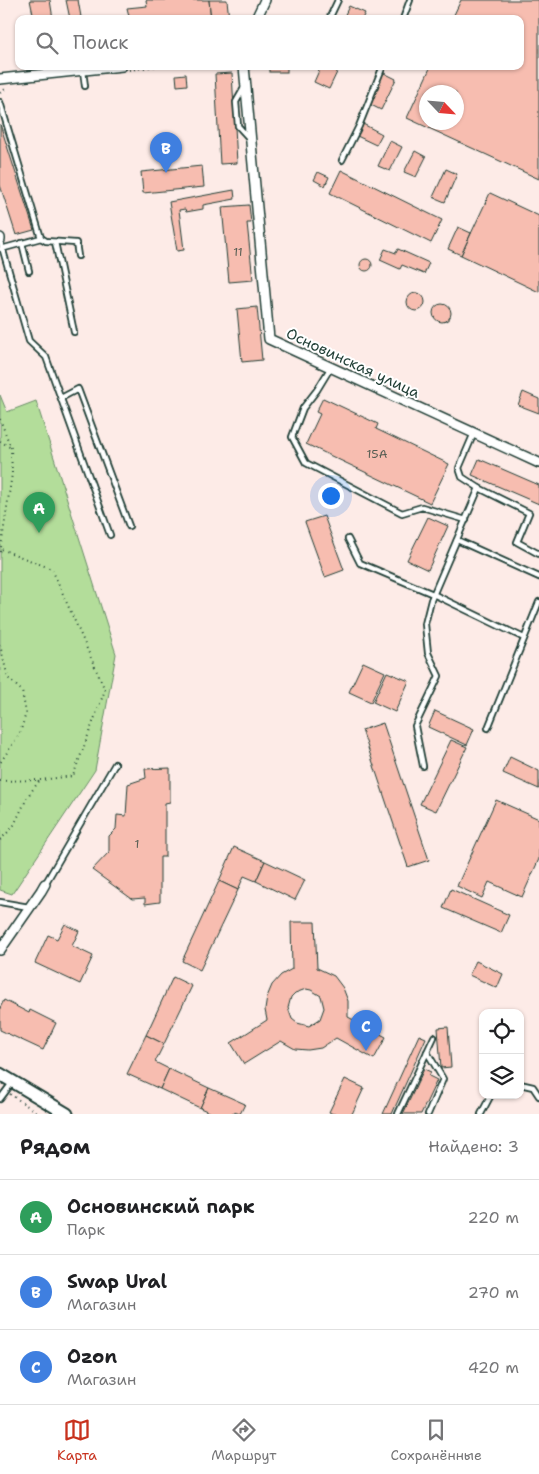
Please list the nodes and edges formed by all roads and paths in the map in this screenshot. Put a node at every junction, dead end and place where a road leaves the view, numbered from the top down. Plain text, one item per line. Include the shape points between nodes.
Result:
1 (265, 0) edge
2 (338, 0) edge
3 (410, 0) edge
4 (258, 15) edge
5 (331, 15) edge
6 (404, 15) edge
7 (96, 70) edge
8 (244, 70) edge
9 (381, 70) edge
10 (83, 72) junction
11 (0, 79) edge
12 (85, 86) dead end
13 (0, 102) edge
14 (342, 160) dead end
15 (41, 238) junction
16 (55, 242) junction
17 (22, 243) junction
18 (1, 244) edge
19 (78, 256) dead end
20 (29, 271) dead end
21 (74, 332) dead end
22 (331, 368) junction
23 (60, 398) junction
24 (0, 419) edge
25 (474, 433) junction
26 (0, 441) edge
27 (11, 448) junction
28 (539, 463) edge
29 (479, 488) junction
30 (466, 520) junction
31 (129, 526) dead end
32 (110, 535) dead end
33 (348, 539) dead end
34 (457, 540) junction
35 (1, 549) junction
36 (0, 554) edge
37 (539, 554) edge
38 (539, 577) edge
39 (433, 594) junction
40 (539, 602) edge
41 (524, 638) junction
42 (0, 645) edge
43 (488, 728) dead end
44 (0, 763) edge
45 (115, 764) dead end
46 (423, 766) dead end
47 (40, 780) junction
48 (0, 782) edge
49 (0, 840) edge
50 (45, 884) joint
51 (0, 902) edge
52 (31, 907) junction
53 (0, 950) edge
54 (434, 1037) dead end
55 (427, 1052) junction
56 (0, 1074) edge
57 (524, 1085) edge
58 (9, 1086) junction
59 (539, 1096) edge
60 (0, 1099) edge
61 (489, 1099) edge
62 (39, 1114) edge
63 (67, 1114) edge
64 (398, 1114) edge
65 (428, 1114) edge
66 (481, 1114) edge

1 - 4 street
2 - 5 lane
3 - 6 lane
7 - 10 street
8 - 22 street, Основинская улица via 269,339
9 - 14 lane
10 - 11 street
10 - 12 lane
13 - 15 lane
15 - 16 lane
15 - 17 lane
16 - 19 lane via 76,243
16 - 21 lane
17 - 18 lane
17 - 20 lane
18 - 23 lane via 29,341 46,356
22 - 25 street, Основинская улица
22 - 30 lane via 303,408 292,437 306,463 402,513 422,507
23 - 31 lane via 78,390
23 - 32 lane
24 - 27 path
25 - 28 street, Основинская улица
25 - 29 lane via 459,468 462,477
26 - 27 path
27 - 35 path via 12,474
29 - 30 lane
29 - 37 lane via 529,514 517,542
30 - 34 lane
33 - 39 lane via 360,563
34 - 38 lane
34 - 39 lane
35 - 36 path
35 - 47 path via 52,569 105,690 73,776
39 - 41 lane
39 - 46 lane via 425,624 428,653 439,676 416,726
40 - 41 lane
41 - 43 lane
42 - 44 path via 8,678 22,691 26,713 20,733
45 - 50 lane
47 - 48 path
47 - 49 path via 13,827
50 - 52 street
51 - 52 lane
52 - 53 street
54 - 55 lane
55 - 64 lane
55 - 65 lane via 443,1079
56 - 58 main road
57 - 59 lane via 533,1087
58 - 60 lane
58 - 62 path
58 - 63 main road
61 - 66 lane

